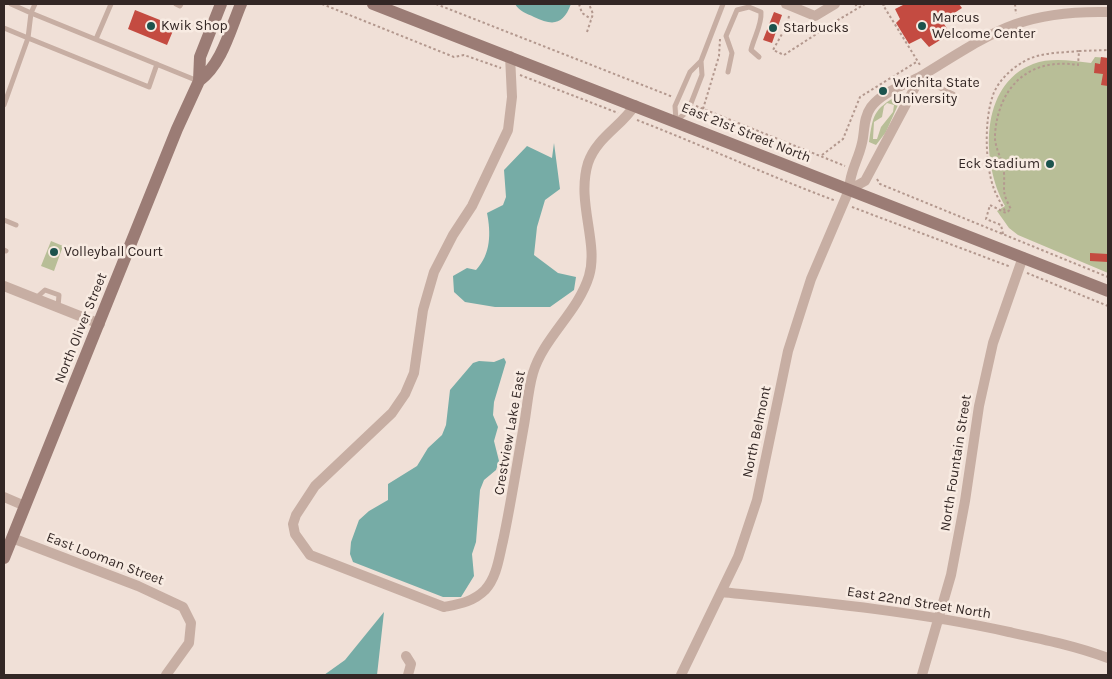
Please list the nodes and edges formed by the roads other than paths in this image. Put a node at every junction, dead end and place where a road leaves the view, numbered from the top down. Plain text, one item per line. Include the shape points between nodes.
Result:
1 (11, 4) edge
2 (35, 4) edge
3 (111, 4) edge
4 (176, 4) edge
5 (181, 4) edge
6 (221, 4) edge
7 (241, 4) edge
8 (373, 4) edge
9 (723, 4) edge
10 (835, 4) edge
11 (789, 5) edge
12 (1070, 8) edge
13 (1055, 9) edge
14 (1108, 12) edge
15 (31, 13) junction
16 (4, 28) edge
17 (28, 38) junction
18 (96, 39) junction
19 (510, 56) junction
20 (759, 57) dead end
21 (700, 61) junction
22 (158, 64) junction
23 (728, 72) dead end
24 (921, 76) junction
25 (199, 82) junction
26 (953, 94) dead end
27 (4, 105) edge
28 (634, 105) junction
29 (676, 121) junction
30 (849, 190) junction
31 (4, 220) edge
32 (16, 225) dead end
33 (1023, 257) junction
34 (4, 286) edge
35 (1108, 291) edge
36 (100, 324) junction
37 (4, 497) edge
38 (25, 506) junction
39 (12, 538) junction
40 (4, 558) edge
41 (721, 592) junction
42 (940, 619) junction
43 (406, 656) dead end
44 (1108, 658) edge
45 (166, 675) edge
46 (408, 675) edge
47 (681, 675) edge
48 (922, 675) edge

1 - 15 lane
2 - 15 lane
3 - 18 lane
4 - 5 lane
6 - 25 main road, North Oliver Street via 200,57
7 - 25 main road, North Oliver Street via 216,64
8 - 19 main road, East 21st Street North
9 - 21 lane
10 - 11 street via 815,16
12 - 13 street
12 - 14 street
13 - 24 street via 1000,29
15 - 17 lane
15 - 18 lane
16 - 17 lane
17 - 22 lane via 149,86
17 - 27 lane
18 - 22 lane
19 - 28 main road, East 21st Street North
19 - 28 street, Crestview Lake East via 512,97 508,130 472,206 434,272 423,310 414,372 406,394 392,412 315,486 296,515 293,524 295,534 310,555 444,607 465,603 486,589 496,570 510,510 532,375 541,352 580,297 589,275 591,251 584,187 588,163 600,141 628,116
20 - 23 lane via 752,50 762,21 761,12 749,7 737,10 726,36 732,53
21 - 29 lane via 690,72 678,98
21 - 29 lane via 702,75 691,104
22 - 25 lane
24 - 26 lane
24 - 30 street via 872,176
24 - 30 street via 872,106 852,168
25 - 36 main road, North Oliver Street via 166,156
28 - 29 main road, East 21st Street North
29 - 30 main road, East 21st Street North
30 - 33 main road, East 21st Street North
30 - 41 street, North Belmont via 811,279 788,351 757,500 738,558
31 - 32 lane
33 - 35 main road, East 21st Street North
33 - 42 street, North Fountain Street via 995,338 979,406 965,501
34 - 36 street
36 - 38 main road, North Oliver Street
37 - 38 street
38 - 39 main road, North Oliver Street
39 - 40 main road, North Oliver Street
39 - 45 street, East Looman Street via 172,600 185,609 191,623 189,643
41 - 42 street, East 22nd Street North
41 - 47 street, North Belmont
42 - 44 street, East 22nd Street North via 1056,642
42 - 48 street, North Fountain Street
43 - 46 street via 411,664

